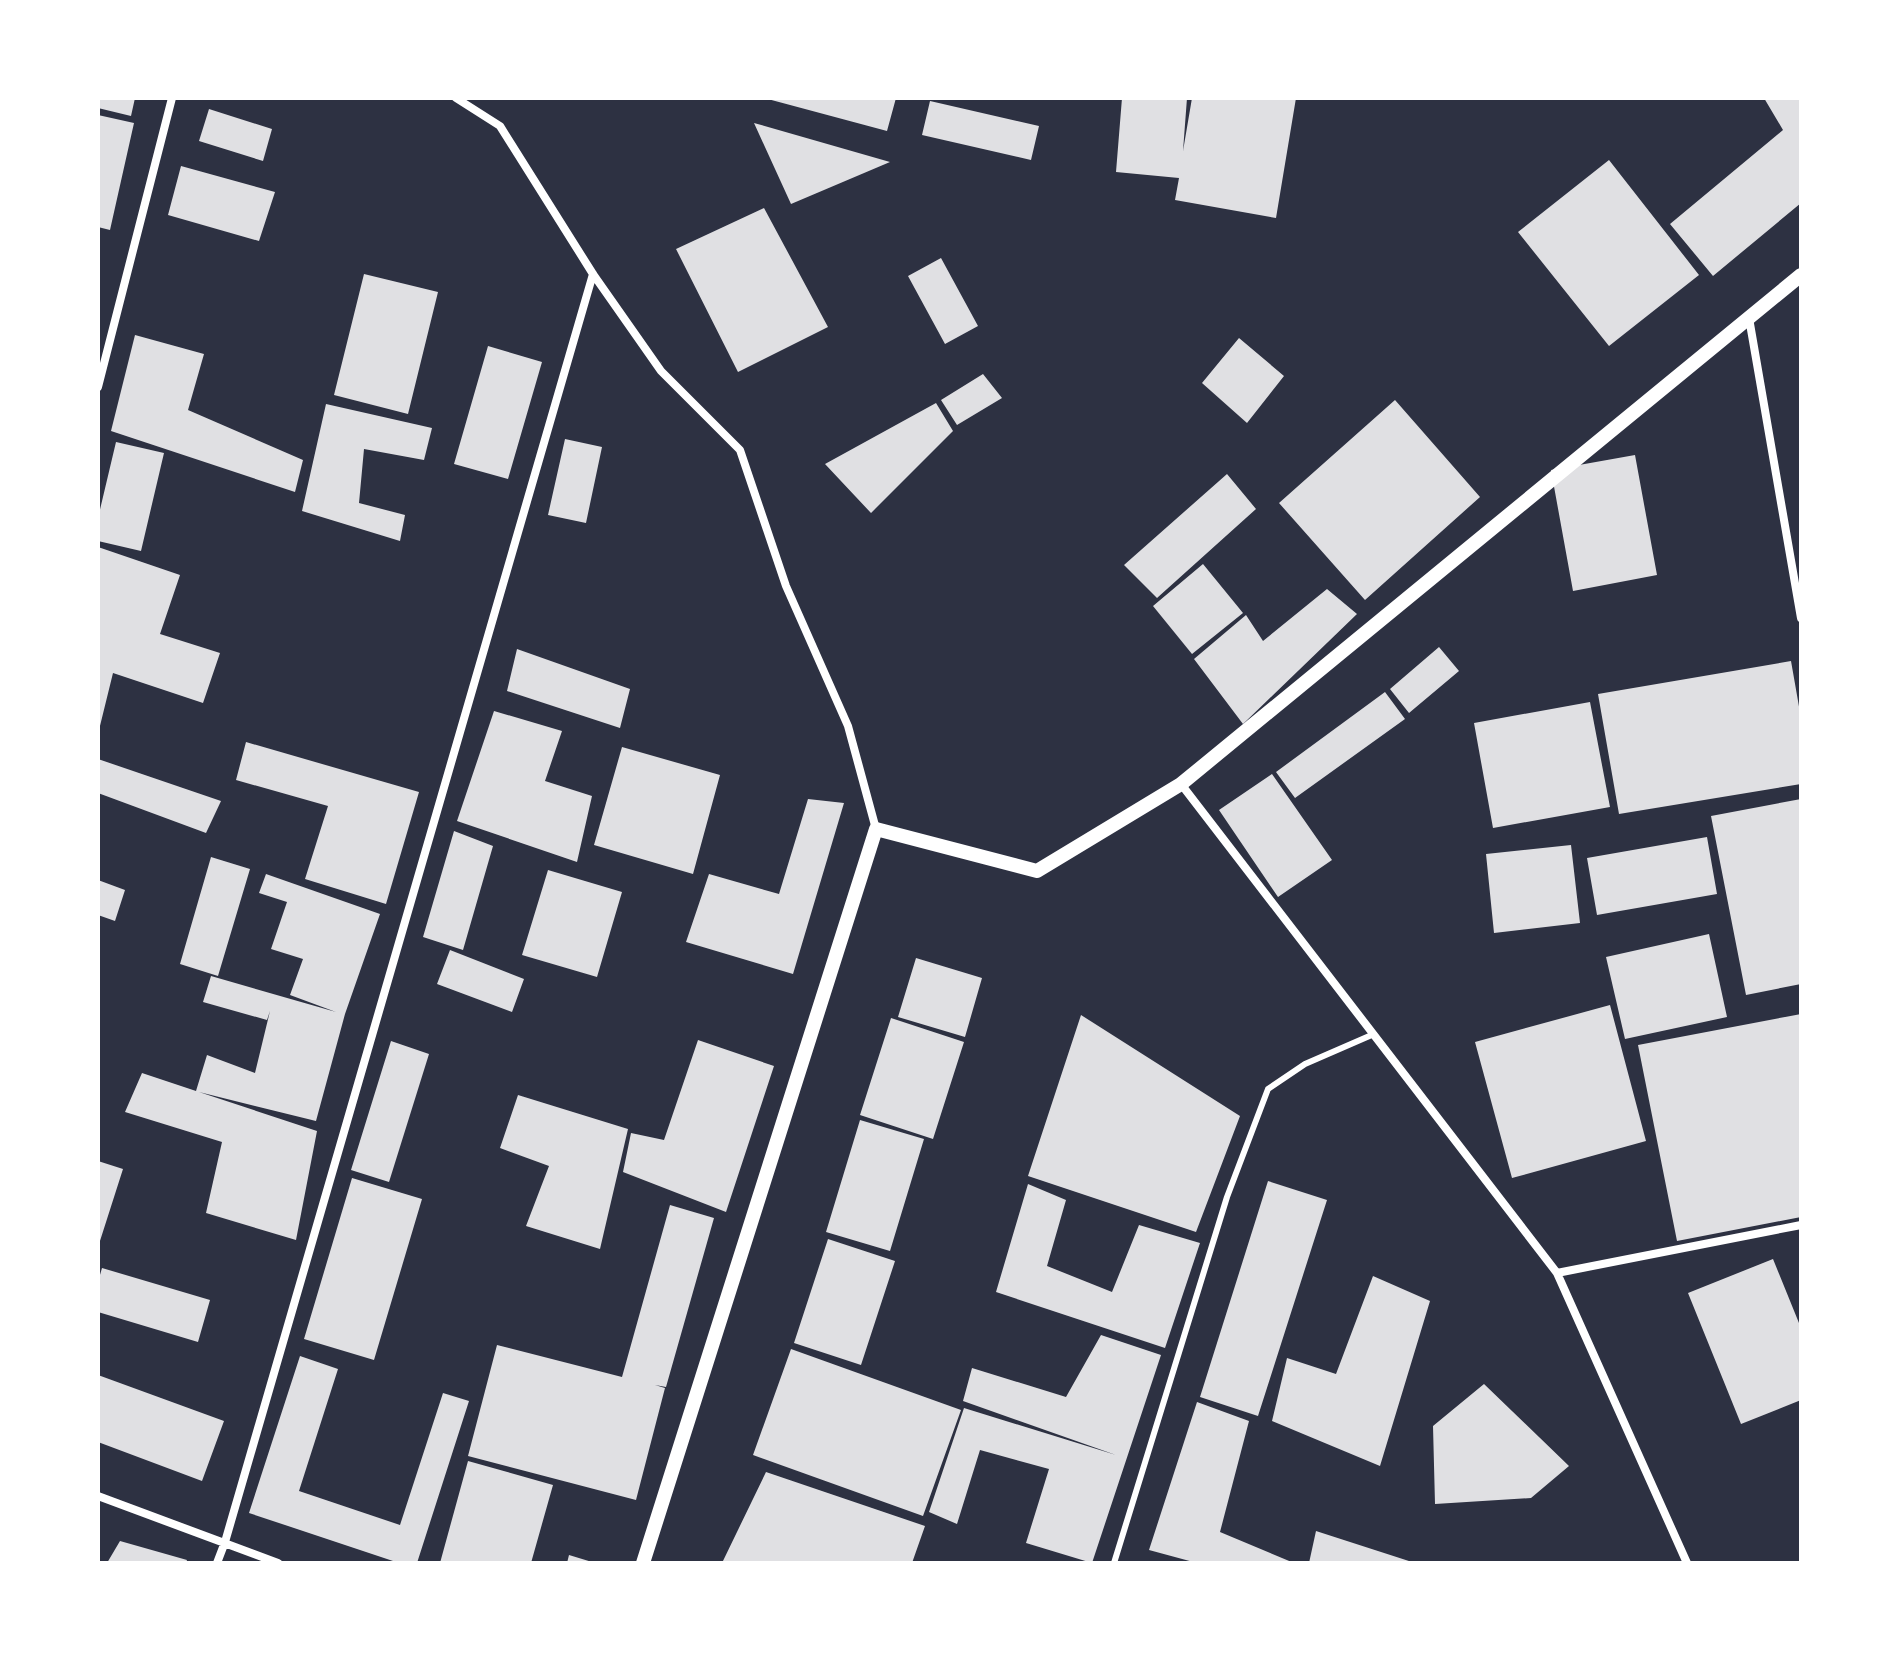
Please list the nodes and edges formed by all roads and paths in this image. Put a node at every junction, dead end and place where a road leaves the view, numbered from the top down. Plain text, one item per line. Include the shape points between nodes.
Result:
1 (172, 98) edge
2 (456, 98) edge
3 (593, 274) junction
4 (1801, 275) edge
5 (1749, 318) junction
6 (98, 387) edge
7 (1801, 618) edge
8 (1181, 784) junction
9 (876, 829) junction
10 (1374, 1034) junction
11 (1801, 1225) edge
12 (1557, 1273) junction
13 (98, 1496) edge
14 (225, 1542) junction
15 (217, 1563) edge
16 (278, 1563) edge
17 (643, 1563) edge
18 (1114, 1563) edge
19 (1687, 1563) edge

1 - 6 street
2 - 3 street via 500,126
3 - 9 street via 661,371 740,450 786,586 848,726
3 - 14 street
4 - 5 street
5 - 7 street
5 - 8 street
8 - 9 street via 1037,871
8 - 10 street
9 - 17 street
10 - 12 street
10 - 18 lane via 1305,1064 1268,1089 1227,1197
11 - 12 street
12 - 19 street
13 - 14 street
14 - 15 street
14 - 16 street

